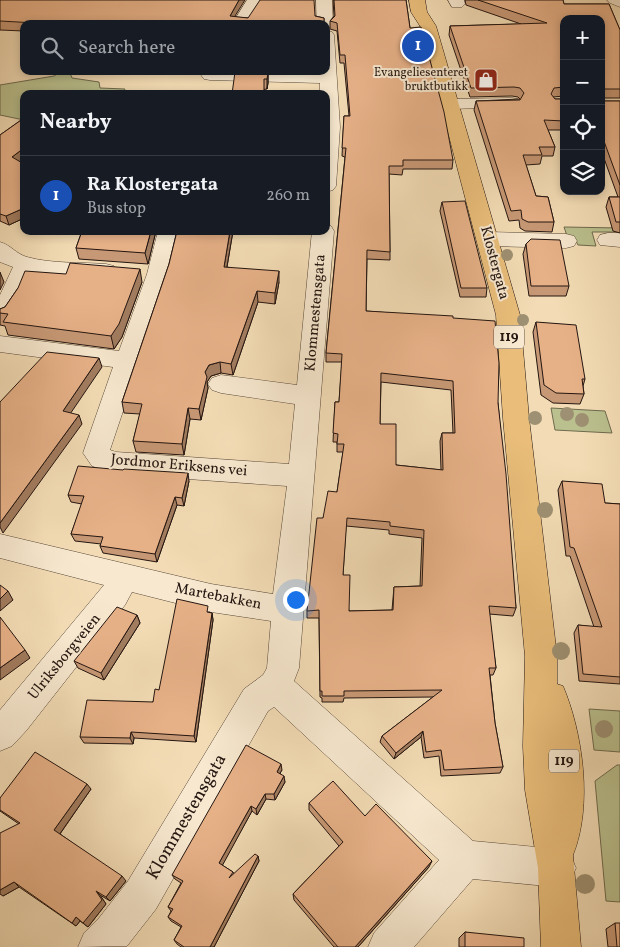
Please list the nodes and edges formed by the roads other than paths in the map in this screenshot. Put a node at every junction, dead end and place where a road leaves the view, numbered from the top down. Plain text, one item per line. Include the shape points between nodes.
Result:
1 (255, 0) edge
2 (324, 0) edge
3 (416, 0) edge
4 (425, 0) edge
5 (614, 0) edge
6 (620, 2) edge
7 (242, 20) edge
8 (326, 20) edge
9 (428, 26) junction
10 (329, 75) edge
11 (210, 78) edge
12 (329, 78) junction
13 (329, 90) edge
14 (330, 102) edge
15 (512, 103) edge
16 (449, 104) junction
17 (330, 136) edge
18 (166, 235) edge
19 (323, 235) edge
20 (488, 239) junction
21 (566, 241) dead end
22 (0, 249) edge
23 (25, 264) junction
24 (142, 273) junction
25 (0, 313) edge
26 (0, 344) edge
27 (126, 360) junction
28 (221, 384) dead end
29 (308, 396) junction
30 (302, 476) junction
31 (0, 546) edge
32 (125, 577) junction
33 (287, 610) junction
34 (275, 686) junction
35 (0, 734) edge
36 (465, 859) junction
37 (556, 868) junction
38 (98, 947) edge
39 (388, 947) edge
40 (561, 947) edge

1 - 7 street
2 - 8 street
3 - 9 main road, Klostergata / 119
4 - 9 main road, Klostergata / 119 via 430,12
5 - 6 street
9 - 16 main road, Klostergata / 119
10 - 12 street
11 - 12 street
12 - 13 street
14 - 17 street
15 - 16 street
16 - 20 main road, Klostergata / 119
18 - 24 street, Jordmor Eriksens vei
19 - 29 street, Klommestensgata
20 - 21 street
20 - 37 main road, Klostergata / 119 via 508,315 541,656 540,764
22 - 23 street via 15,262
23 - 24 street
23 - 25 street
24 - 27 street, Jordmor Eriksens vei
26 - 27 street
27 - 30 street, Jordmor Eriksens vei via 96,453 102,459 116,463
28 - 29 street
29 - 30 street, Klommestensgata
30 - 33 street, Klommestensgata
31 - 32 street, Martebakken
32 - 33 street, Martebakken via 210,598
32 - 35 street, Ulriksborgveien via 102,611
33 - 34 street via 283,668
34 - 36 street
34 - 38 street, Klommestensgata via 256,700 142,894
36 - 37 street
36 - 39 street
37 - 40 main road, Klostergata / 119

